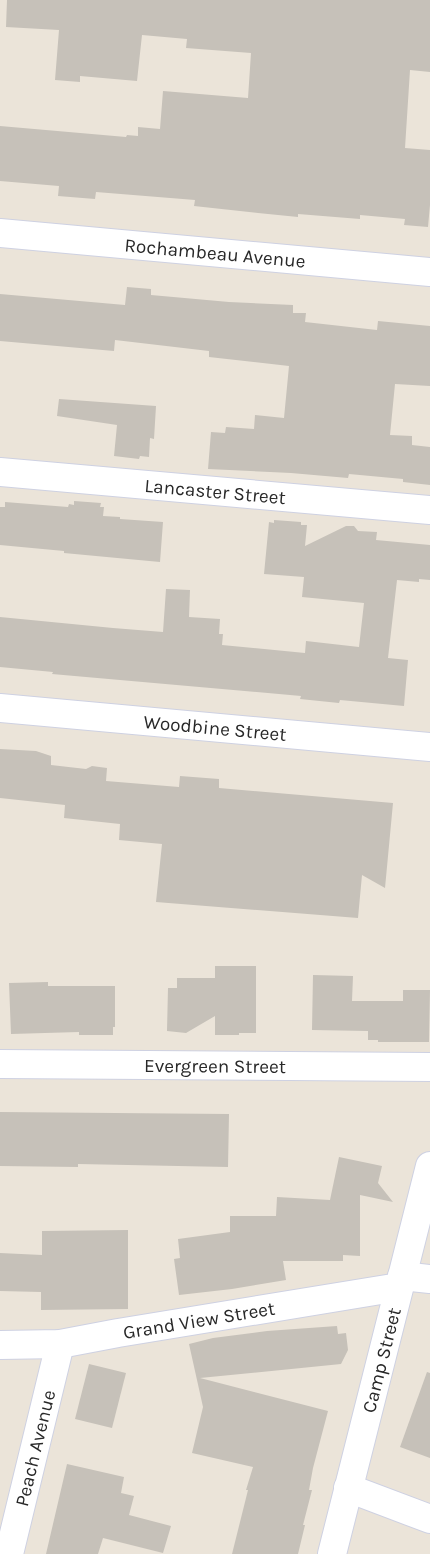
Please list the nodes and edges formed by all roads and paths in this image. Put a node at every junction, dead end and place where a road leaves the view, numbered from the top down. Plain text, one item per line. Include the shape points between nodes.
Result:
1 (0, 233) edge
2 (430, 272) edge
3 (0, 472) edge
4 (430, 510) edge
5 (0, 708) edge
6 (430, 747) edge
7 (0, 1064) edge
8 (430, 1067) edge
9 (430, 1166) edge
10 (430, 1279) edge
11 (400, 1282) junction
12 (60, 1344) junction
13 (0, 1345) edge
14 (348, 1488) junction
15 (430, 1519) edge
16 (9, 1554) edge
17 (332, 1554) edge

1 - 2 street, Rochambeau Avenue
3 - 4 street, Lancaster Street
5 - 6 street, Woodbine Street
7 - 8 street, Evergreen Street
9 - 11 street, Camp Street
10 - 11 street, Grand View Street
11 - 12 street, Grand View Street
11 - 14 street, Camp Street
12 - 13 street, Grand View Street
12 - 16 street, Peach Avenue
14 - 15 street
14 - 17 street, Camp Street

